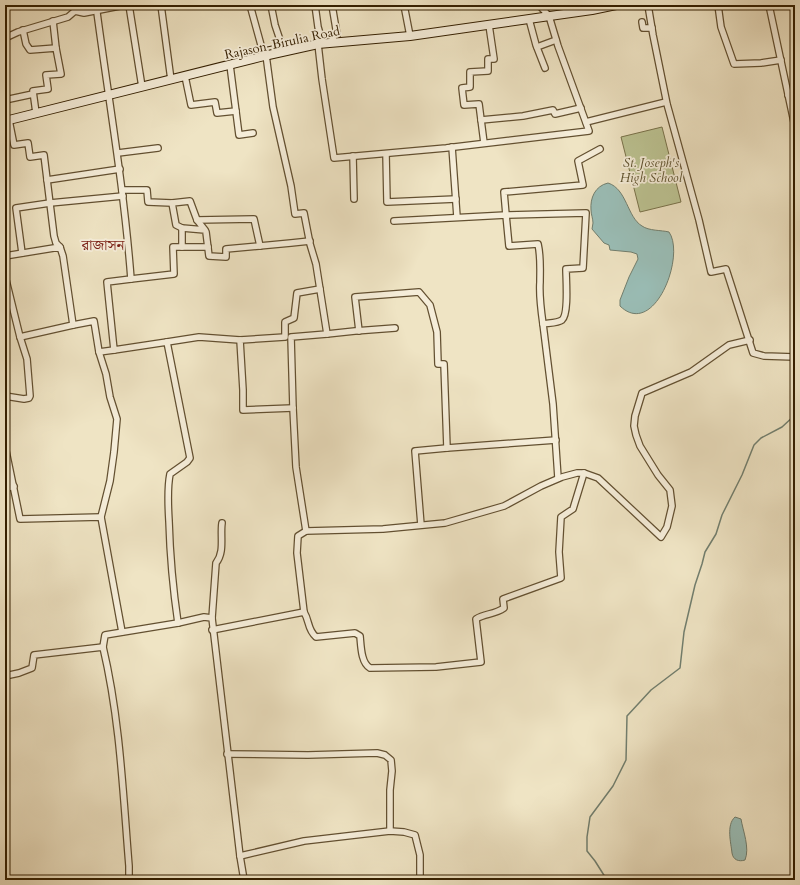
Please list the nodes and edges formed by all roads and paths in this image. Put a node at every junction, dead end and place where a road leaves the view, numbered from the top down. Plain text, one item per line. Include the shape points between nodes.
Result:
1 (125, 5) edge
2 (129, 5) edge
3 (160, 5) edge
4 (250, 5) edge
5 (271, 5) edge
6 (315, 5) edge
7 (332, 5) edge
8 (404, 5) edge
9 (539, 5) edge
10 (616, 5) edge
11 (648, 5) edge
12 (718, 5) edge
13 (769, 5) edge
14 (97, 7) edge
15 (592, 7) edge
16 (549, 16) junction
17 (529, 19) junction
18 (53, 21) junction
19 (642, 22) dead end
20 (488, 25) junction
21 (652, 28) junction
22 (23, 30) junction
23 (410, 36) junction
24 (5, 38) edge
25 (556, 40) junction
26 (335, 42) junction
27 (321, 44) junction
28 (56, 48) junction
29 (537, 48) junction
30 (284, 52) junction
31 (265, 56) junction
32 (782, 60) junction
33 (230, 65) junction
34 (545, 68) dead end
35 (185, 76) junction
36 (171, 80) junction
37 (142, 87) junction
38 (33, 94) junction
39 (110, 95) junction
40 (788, 95) junction
41 (795, 96) edge
42 (5, 100) edge
43 (666, 102) junction
44 (581, 108) junction
45 (236, 111) junction
46 (36, 113) junction
47 (481, 120) junction
48 (7, 121) edge
49 (586, 122) junction
50 (795, 126) edge
51 (253, 133) dead end
52 (484, 144) junction
53 (452, 147) junction
54 (158, 148) dead end
55 (600, 150) dead end
56 (118, 153) junction
57 (386, 154) junction
58 (353, 156) junction
59 (120, 169) junction
60 (47, 180) junction
61 (122, 193) junction
62 (456, 199) junction
63 (354, 200) dead end
64 (50, 203) junction
65 (172, 203) junction
66 (506, 215) junction
67 (457, 217) junction
68 (198, 220) junction
69 (394, 221) dead end
70 (182, 228) junction
71 (205, 230) junction
72 (310, 241) junction
73 (260, 246) junction
74 (60, 247) junction
75 (182, 247) junction
76 (208, 247) junction
77 (22, 253) junction
78 (5, 256) edge
79 (5, 276) edge
80 (130, 279) junction
81 (320, 289) junction
82 (544, 324) junction
83 (73, 325) junction
84 (395, 328) dead end
85 (359, 331) junction
86 (327, 334) junction
87 (288, 337) junction
88 (20, 338) junction
89 (240, 340) junction
90 (750, 340) junction
91 (167, 342) junction
92 (114, 350) junction
93 (99, 352) junction
94 (795, 357) edge
95 (5, 396) edge
96 (292, 408) junction
97 (556, 440) junction
98 (5, 446) edge
99 (448, 448) junction
100 (584, 473) junction
101 (558, 478) junction
102 (14, 486) junction
103 (5, 489) edge
104 (101, 517) junction
105 (222, 523) dead end
106 (421, 525) junction
107 (306, 531) junction
108 (304, 612) junction
109 (212, 618) junction
110 (178, 623) junction
111 (212, 630) junction
112 (122, 632) junction
113 (103, 647) junction
114 (5, 676) edge
115 (227, 754) junction
116 (390, 831) junction
117 (240, 856) junction
118 (128, 880) edge
119 (244, 880) edge
120 (420, 880) edge

1 - 14 street
2 - 37 street
3 - 36 street
4 - 31 street
5 - 30 street
6 - 27 street
7 - 26 street via 337,35 332,36
8 - 23 street
9 - 16 street
10 - 15 street, Rajason-Birulia Road
11 - 21 street
12 - 32 street via 721,27 734,64
13 - 32 street
14 - 18 street via 84,13 75,11 68,17
14 - 39 street
15 - 16 street, Rajason-Birulia Road
16 - 17 street, Rajason-Birulia Road
16 - 25 street
17 - 20 street, Rajason-Birulia Road
17 - 29 street
18 - 22 street
18 - 28 street
19 - 21 street via 643,28
20 - 23 street, Rajason-Birulia Road
20 - 47 street via 494,59 488,59 488,71 470,72 470,87 462,88 464,105 479,104
21 - 43 street
22 - 24 street
22 - 28 street via 30,50
23 - 26 street, Rajason-Birulia Road
25 - 29 street
25 - 44 street
26 - 27 street, Rajason-Birulia Road
27 - 30 street, Rajason-Birulia Road
27 - 58 street via 322,79 334,158
28 - 38 street via 61,74 46,75 48,89 33,91
29 - 34 street
30 - 31 street, Rajason-Birulia Road
31 - 33 street, Rajason-Birulia Road
31 - 72 street via 295,214 304,213
32 - 40 street
33 - 35 street, Rajason-Birulia Road
33 - 45 street
35 - 36 street, Rajason-Birulia Road
35 - 45 street via 191,105 215,102 216,113
36 - 37 street, Rajason-Birulia Road
37 - 39 street, Rajason-Birulia Road
38 - 42 street
38 - 46 street
39 - 46 street, Rajason-Birulia Road
39 - 56 street
40 - 41 street
40 - 50 street
43 - 49 street
43 - 90 street via 711,272 726,269
44 - 47 street via 555,114 553,110
44 - 49 street
45 - 51 street via 239,135
46 - 48 street, Rajason-Birulia Road
47 - 52 street
48 - 60 street via 14,145 28,143 30,157 44,155
49 - 52 street via 589,131
52 - 53 street
53 - 57 street
53 - 62 street
54 - 56 street
55 - 66 street via 578,161 582,185 504,192
56 - 59 street
57 - 58 street
57 - 62 street via 387,202
58 - 63 street
59 - 60 street
59 - 61 street
60 - 64 street
61 - 64 street
61 - 65 street via 147,190 148,202
61 - 80 street
62 - 67 street
64 - 74 street via 54,236
64 - 77 street via 16,208
65 - 68 street via 190,201
65 - 70 street via 176,224
66 - 67 street
66 - 82 street via 509,246 538,244 541,257 541,313
66 - 82 street via 586,213 583,268 566,269 565,316 561,321
67 - 69 street
68 - 71 street
68 - 73 street via 254,219
70 - 71 street
70 - 75 street
71 - 76 street
72 - 73 street
72 - 81 street
73 - 76 street via 226,248 226,257 209,256
74 - 77 street
74 - 83 street
75 - 76 street
75 - 80 street via 173,247 174,274
77 - 78 street
79 - 88 street
80 - 92 street via 107,282
81 - 86 street
81 - 87 street via 297,293 294,318 285,322
82 - 97 street
83 - 88 street
83 - 93 street via 94,321
84 - 85 street
85 - 86 street
85 - 99 street via 355,298 419,292 430,305 436,332 438,364 444,364
86 - 87 street
87 - 89 street
87 - 96 street
88 - 95 street via 27,359 30,396 24,399
89 - 91 street via 199,338
89 - 96 street via 243,410
90 - 94 street via 753,353
90 - 100 street via 729,345 691,372 642,393 635,416 636,434 640,446 670,490 672,506 668,528 661,537 598,478
91 - 92 street
91 - 110 street via 190,458 170,474 168,486 169,535
92 - 93 street
93 - 104 street via 117,419 110,481
96 - 107 street via 296,467
97 - 99 street
97 - 101 street
98 - 102 street
99 - 106 street via 415,451
100 - 101 street
100 - 108 street via 573,509 561,517 561,578 503,599 504,608 497,613 476,619 481,662 436,667 370,668 366,666 360,636 354,633 316,637 311,633
101 - 106 street via 504,506 445,523
102 - 103 street
102 - 104 street via 20,519
104 - 112 street
105 - 109 street via 222,546 220,558 216,562
106 - 107 street
107 - 108 street via 298,536 297,547
108 - 111 street
109 - 110 street via 204,616
109 - 111 street
110 - 112 street
111 - 115 street
112 - 113 street via 105,635
113 - 114 street via 34,655 32,668
113 - 118 street via 116,718 129,866
115 - 116 street via 385,754 391,760 392,771
115 - 117 street
116 - 117 street via 304,842
116 - 120 street via 415,836 420,855
117 - 119 street

